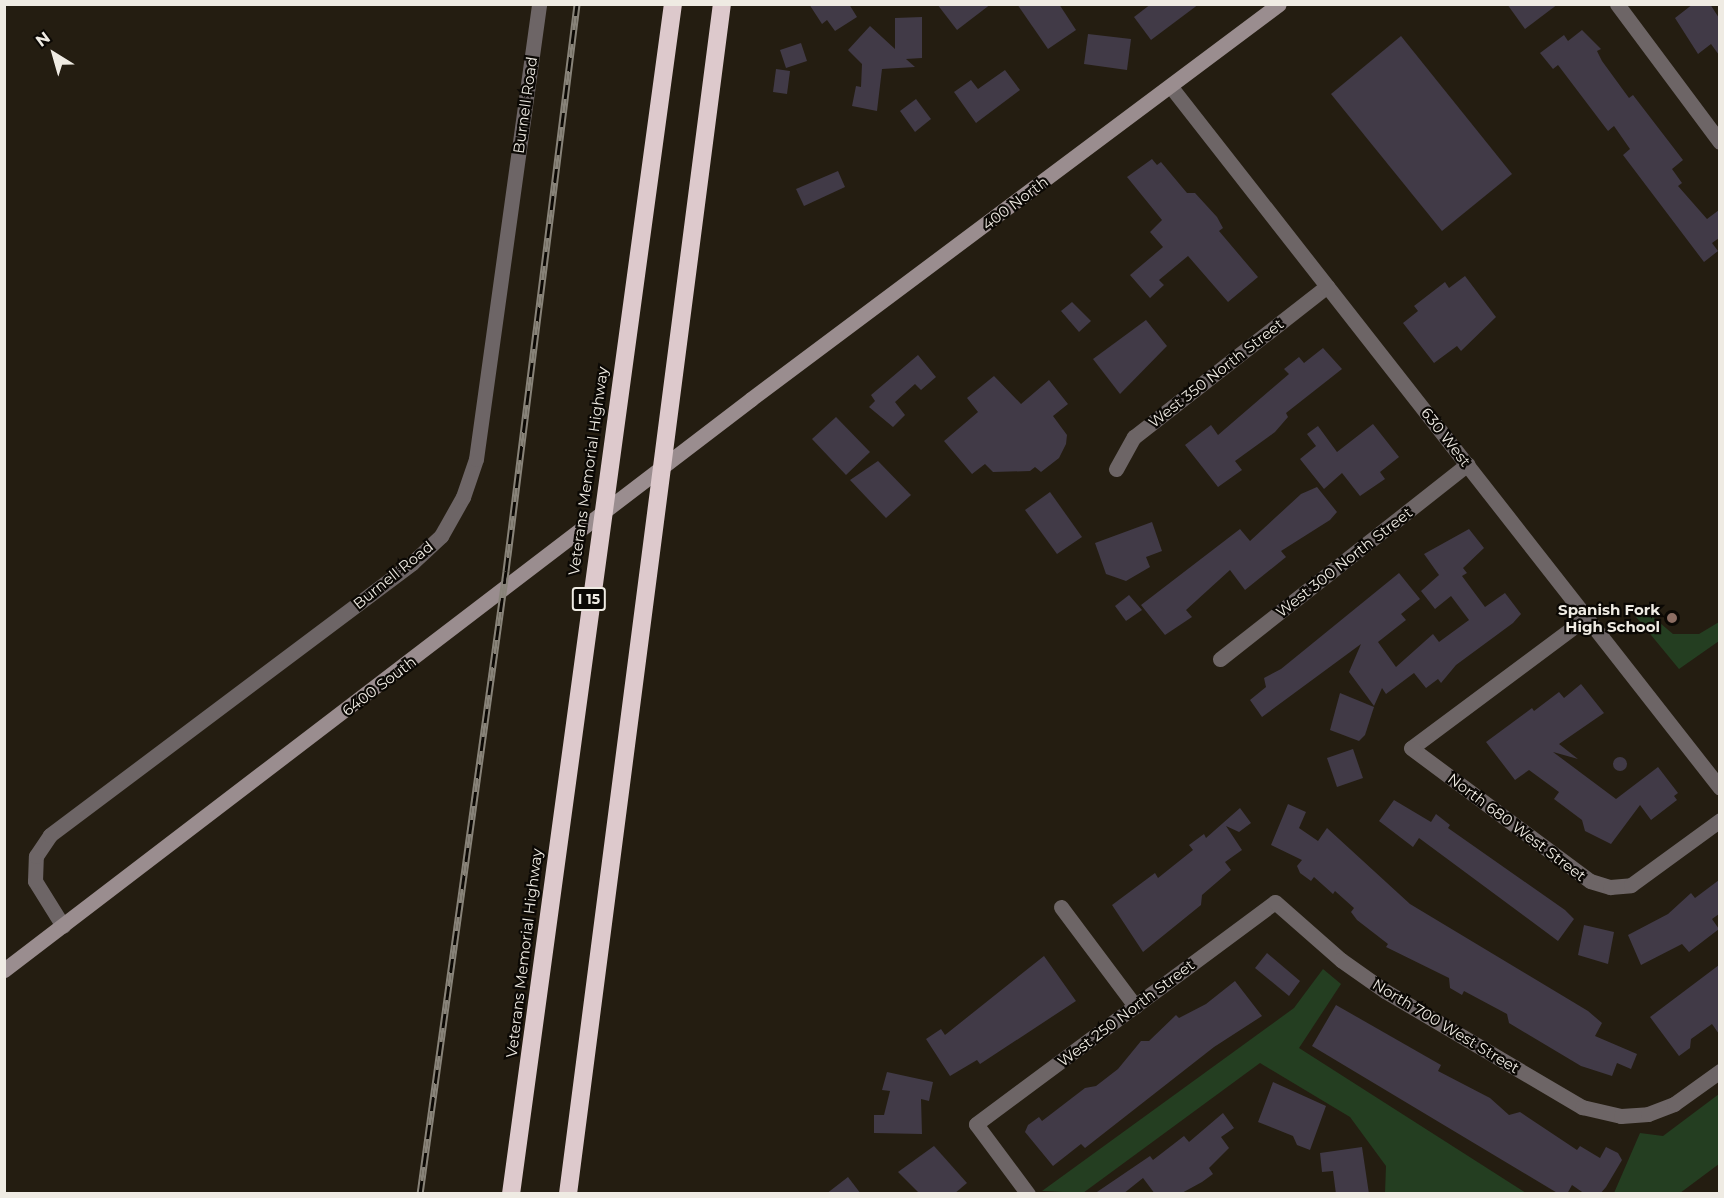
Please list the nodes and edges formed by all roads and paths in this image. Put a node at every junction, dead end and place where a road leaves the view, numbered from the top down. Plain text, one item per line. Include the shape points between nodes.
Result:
1 (539, 4) edge
2 (673, 4) edge
3 (722, 4) edge
4 (1279, 4) edge
5 (1617, 4) edge
6 (1172, 87) junction
7 (1719, 142) edge
8 (1327, 286) junction
9 (751, 399) joint
10 (1468, 464) junction
11 (1116, 469) dead end
12 (1587, 617) junction
13 (1220, 659) dead end
14 (1719, 788) edge
15 (1719, 820) edge
16 (1275, 902) joint
17 (1060, 907) dead end
18 (63, 926) junction
19 (4, 970) edge
20 (1135, 1006) junction
21 (1719, 1071) edge
22 (511, 1194) edge
23 (568, 1194) edge
24 (1028, 1194) edge

1 - 18 street, Burnell Road via 476,459 463,497 441,536 412,563 50,835 36,856 35,881
2 - 22 highway, Veterans Memorial Highway / I 15
3 - 23 highway
4 - 6 main road, 400 North
5 - 7 street
6 - 8 street, 630 West
6 - 9 main road, 400 North
8 - 10 street, 630 West
8 - 11 street, West 350 North Street via 1134,437
9 - 18 main road, 6400 South
10 - 12 street, 630 West
10 - 13 street, West 300 North Street
12 - 14 street, 630 West
12 - 15 street, North 680 West Street via 1411,748 1590,881 1610,887 1631,885
16 - 20 street, West 250 North Street
16 - 21 street, North 700 West Street via 1341,960 1430,1019 1582,1107 1634,1116 1674,1104
17 - 20 street
18 - 19 main road, 6400 South
20 - 24 street, West 250 North Street via 976,1124

